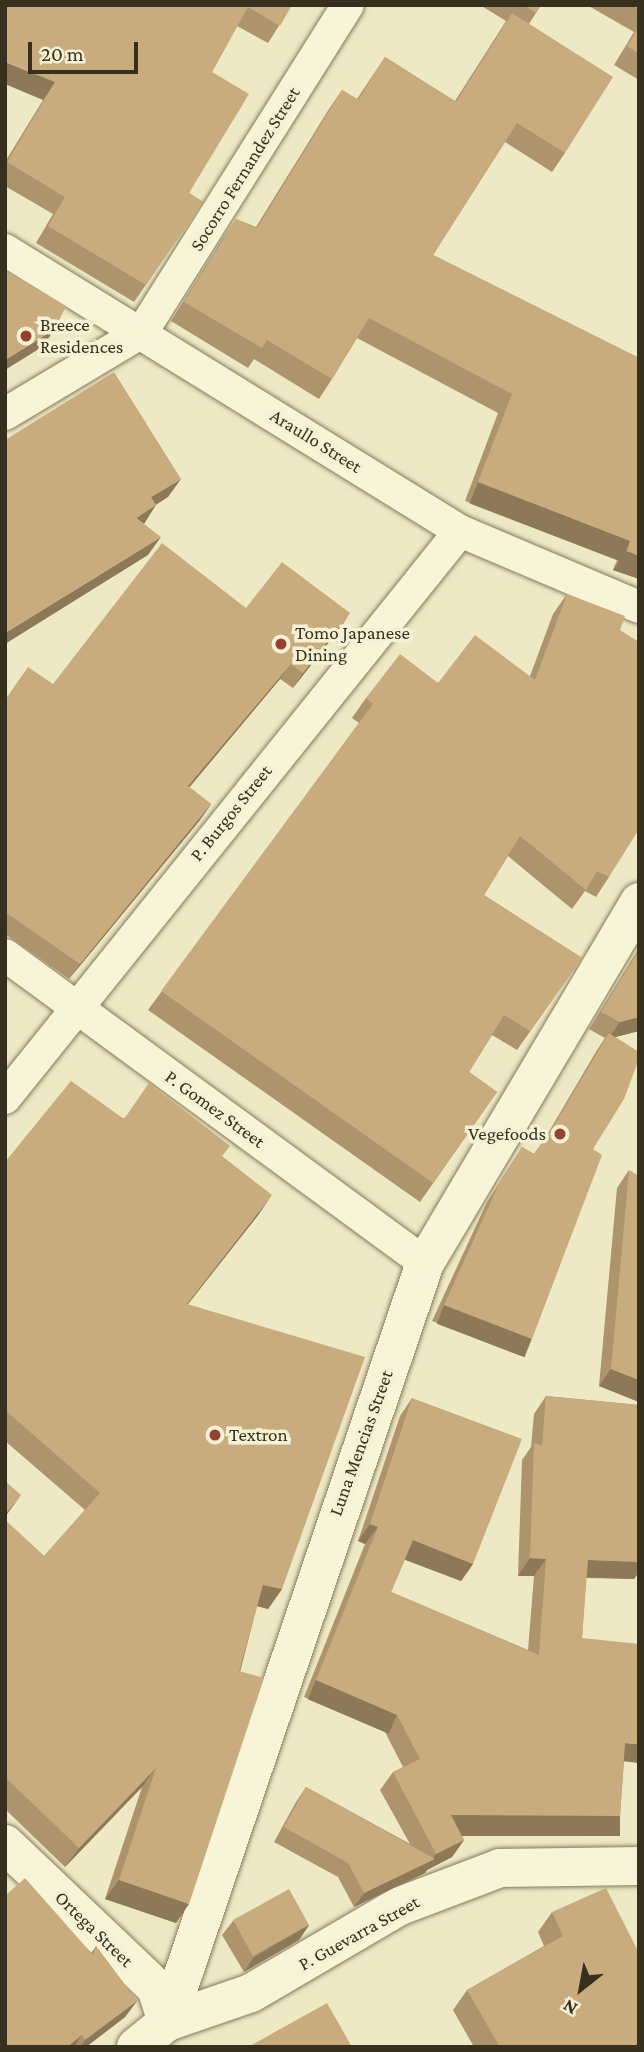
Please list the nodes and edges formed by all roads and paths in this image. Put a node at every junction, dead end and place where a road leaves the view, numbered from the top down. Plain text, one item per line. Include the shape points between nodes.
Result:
1 (348, 5) edge
2 (5, 250) edge
3 (142, 332) junction
4 (5, 414) edge
5 (460, 531) junction
6 (639, 607) edge
7 (639, 902) edge
8 (5, 955) edge
9 (74, 1007) junction
10 (5, 1098) edge
11 (425, 1263) junction
12 (5, 1844) edge
13 (639, 1866) edge
14 (166, 2035) edge
15 (136, 2047) edge

1 - 3 street, Socorro Fernandez Street
2 - 3 street, Araullo Street
3 - 4 street
3 - 5 street, Araullo Street
5 - 6 street, Araullo Street
5 - 9 street, P. Burgos Street
7 - 11 main road, Luna Mencias Street
8 - 9 street, P. Gomez Street
9 - 10 street, P. Burgos Street
9 - 11 street, P. Gomez Street
11 - 14 main road, Luna Mencias Street
12 - 14 main road, Ortega Street via 156,1988
13 - 14 main road, P. Guevarra Street via 500,1868 400,1906 251,1993
14 - 15 main road, P. Guevarra Street

